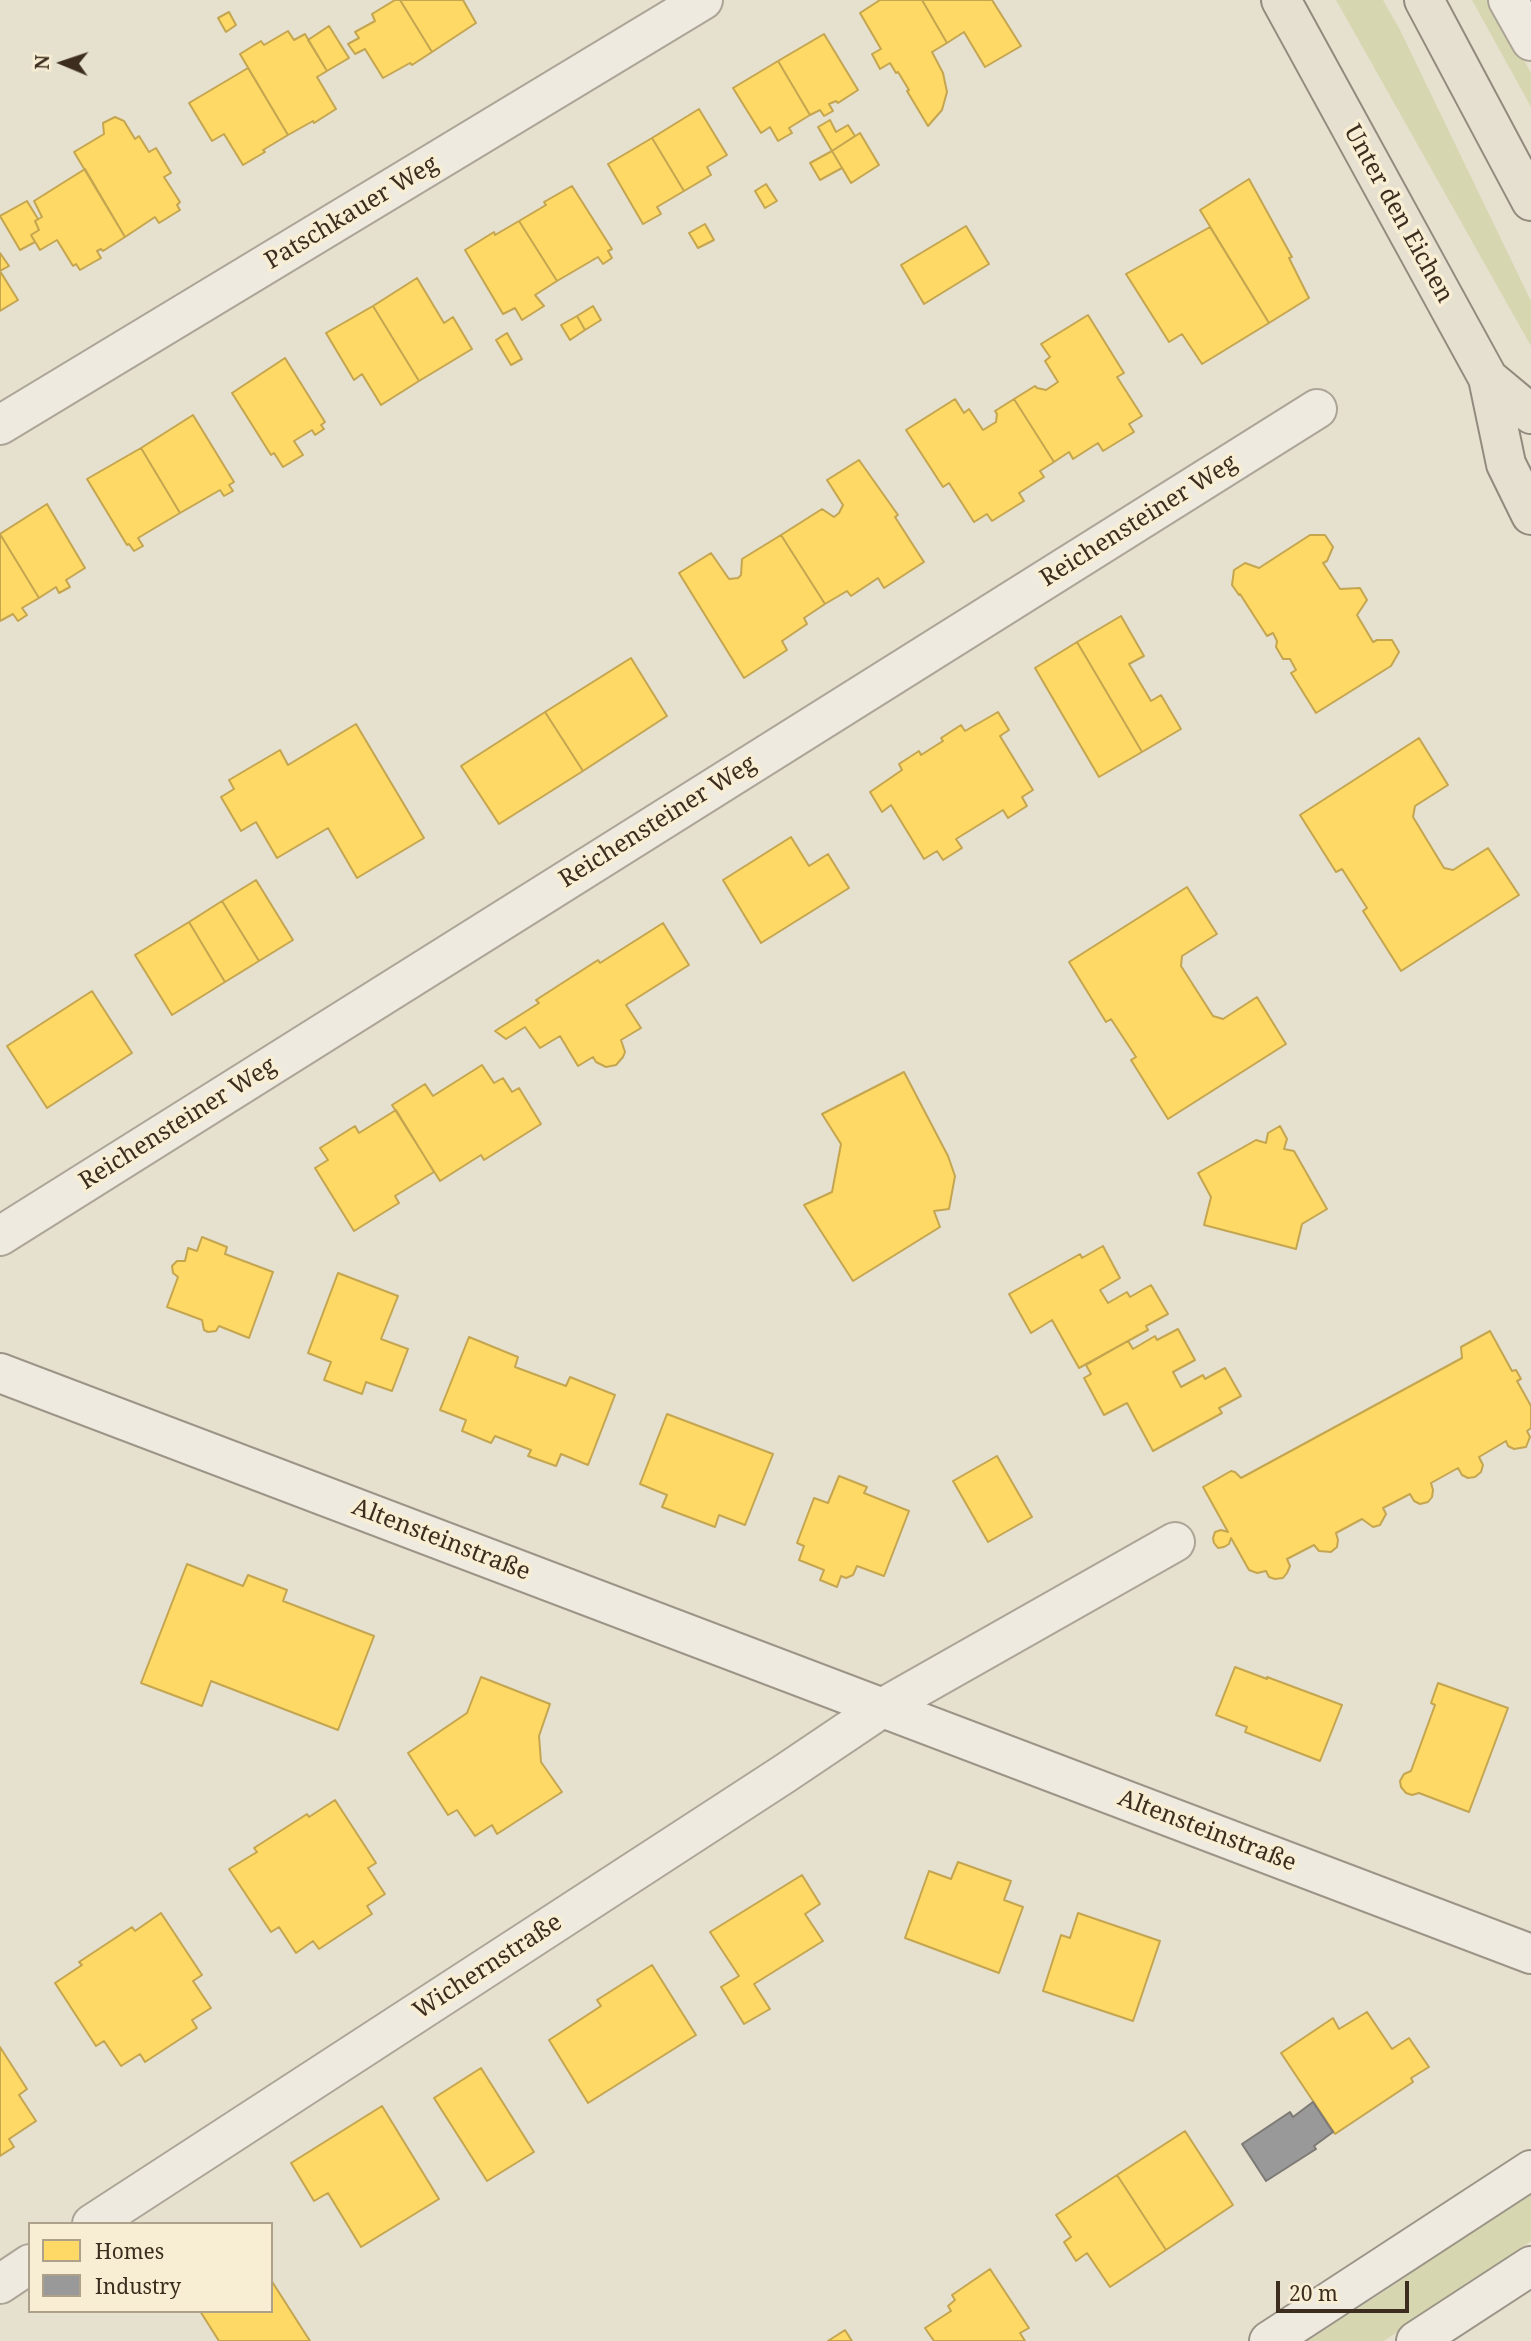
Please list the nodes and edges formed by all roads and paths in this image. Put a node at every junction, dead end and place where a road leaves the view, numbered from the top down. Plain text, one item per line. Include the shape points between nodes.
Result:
1 (703, 0) edge
2 (1281, 0) edge
3 (1424, 0) edge
4 (1508, 0) edge
5 (1531, 41) edge
6 (1531, 201) edge
7 (1488, 378) junction
8 (1317, 409) dead end
9 (1531, 414) edge
10 (0, 425) edge
11 (1531, 515) edge
12 (0, 1236) edge
13 (0, 1373) edge
14 (1175, 1542) dead end
15 (882, 1708) junction
16 (1531, 1954) edge
17 (1531, 2169) edge
18 (95, 2222) edge
19 (28, 2265) edge
20 (1531, 2266) edge
21 (0, 2284) edge
22 (1269, 2341) edge
23 (1416, 2341) edge

1 - 10 street, Patschkauer Weg
2 - 7 main road, Unter den Eichen
3 - 6 main road
4 - 5 street
7 - 9 main road, Unter den Eichen
7 - 11 main road via 1506,464
8 - 12 street, Reichensteiner Weg
13 - 15 street, Altensteinstraße
14 - 15 street
15 - 16 street, Altensteinstraße
15 - 18 street, Wichernstraße
17 - 22 street
19 - 21 street
20 - 23 street

